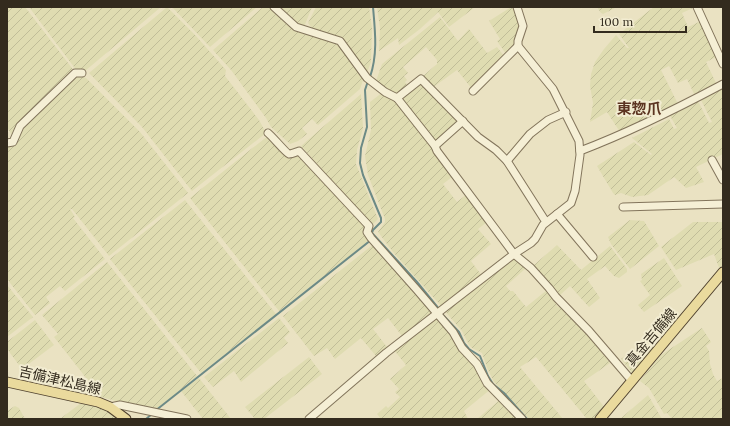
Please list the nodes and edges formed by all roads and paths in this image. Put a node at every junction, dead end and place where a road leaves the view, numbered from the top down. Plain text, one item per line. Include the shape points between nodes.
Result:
1 (274, 7) edge
2 (517, 7) edge
3 (697, 7) edge
4 (518, 46) junction
5 (723, 64) edge
6 (82, 73) dead end
7 (723, 84) edge
8 (473, 91) dead end
9 (397, 98) junction
10 (566, 112) junction
11 (463, 121) junction
12 (268, 133) dead end
13 (7, 143) edge
14 (434, 146) junction
15 (580, 150) junction
16 (712, 160) dead end
17 (507, 161) junction
18 (723, 180) edge
19 (723, 204) edge
20 (623, 207) dead end
21 (557, 214) junction
22 (546, 222) junction
23 (514, 254) junction
24 (593, 258) dead end
25 (723, 272) edge
26 (436, 314) junction
27 (632, 381) junction
28 (7, 382) edge
29 (110, 407) junction
30 (126, 419) edge
31 (187, 419) edge
32 (309, 419) edge
33 (522, 419) edge
34 (600, 419) edge

1 - 9 street via 296,27 340,41 367,78
2 - 4 street via 523,26
3 - 5 street
4 - 8 street
4 - 10 street via 554,89
6 - 13 street via 75,73 20,126 14,142
7 - 15 street via 618,136
9 - 11 street via 421,79 457,118
9 - 14 street
10 - 15 street via 579,141
10 - 17 street via 548,120 530,134
11 - 14 street
11 - 17 street
12 - 26 street via 285,152 289,154 299,151 369,226 367,232 371,238
14 - 23 street
15 - 21 street via 573,199 569,206
16 - 18 street
17 - 22 street
19 - 20 street
21 - 22 street
21 - 24 street
22 - 23 street via 531,243
23 - 26 street
23 - 27 street via 531,268
25 - 27 main road, 真金吉備線
26 - 32 street
26 - 33 street via 477,364 487,383
27 - 34 main road, 真金吉備線
28 - 29 main road, 吉備津松島線 via 81,397
29 - 30 main road, 吉備津松島線
29 - 31 street via 120,405

